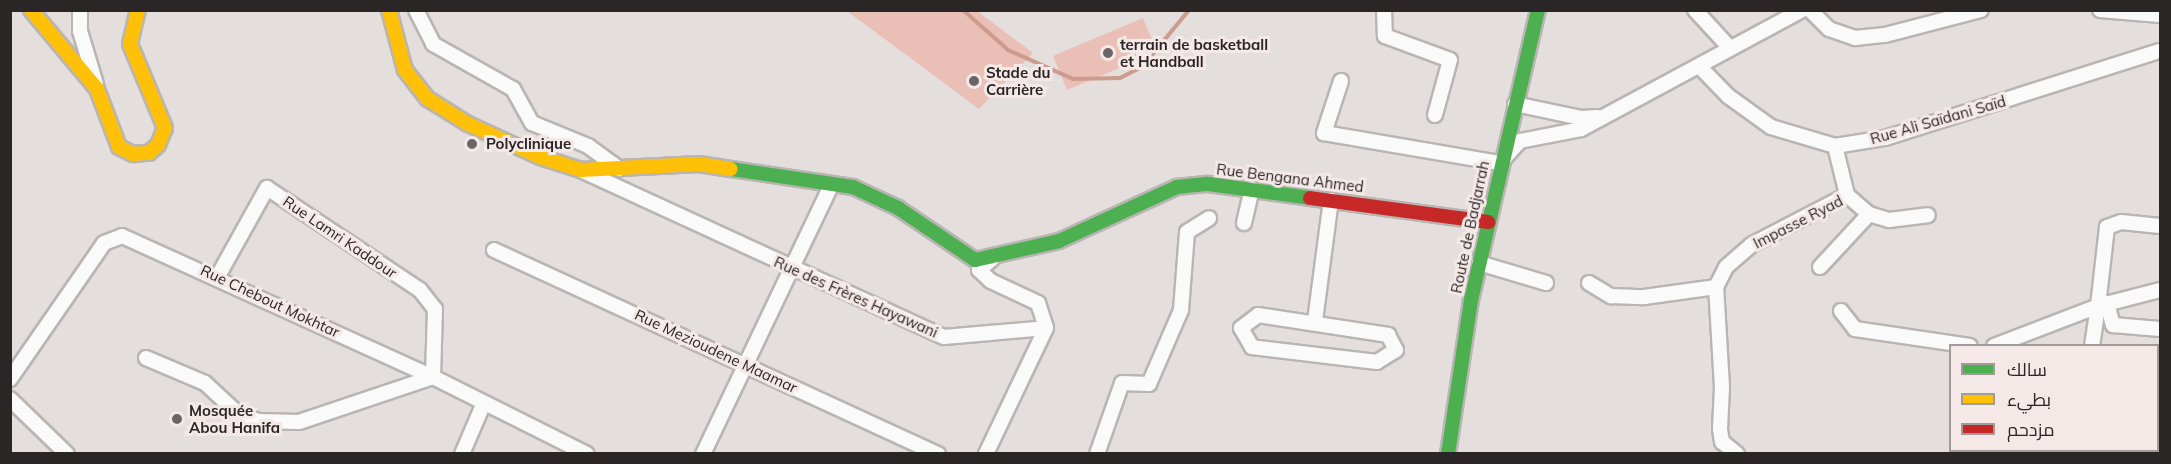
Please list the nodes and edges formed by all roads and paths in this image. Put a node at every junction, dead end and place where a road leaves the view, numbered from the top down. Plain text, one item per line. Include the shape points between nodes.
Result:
1 (31, 10) edge
2 (40, 10) edge
3 (80, 10) edge
4 (138, 10) edge
5 (389, 10) edge
6 (416, 10) edge
7 (1384, 10) edge
8 (1538, 10) edge
9 (1695, 10) edge
10 (1802, 10) edge
11 (1810, 10) edge
12 (1981, 10) edge
13 (2100, 10) edge
14 (2160, 15) edge
15 (68, 45) dead end
16 (1730, 48) junction
17 (2160, 51) edge
18 (1699, 66) junction
19 (1341, 81) dead end
20 (97, 89) junction
21 (1515, 104) junction
22 (1435, 115) dead end
23 (1603, 116) junction
24 (1835, 146) junction
25 (1500, 163) junction
26 (581, 170) junction
27 (620, 170) junction
28 (832, 184) junction
29 (1252, 189) junction
30 (1847, 195) junction
31 (1331, 200) junction
32 (1869, 214) junction
33 (1928, 215) dead end
34 (1209, 218) dead end
35 (1488, 222) junction
36 (1244, 223) dead end
37 (2160, 226) edge
38 (494, 250) dead end
39 (992, 259) junction
40 (1479, 263) junction
41 (1820, 267) dead end
42 (793, 269) junction
43 (218, 276) junction
44 (1546, 283) dead end
45 (1589, 283) dead end
46 (1716, 287) junction
47 (2160, 290) edge
48 (2103, 305) junction
49 (1841, 311) dead end
50 (1315, 321) junction
51 (1046, 328) junction
52 (2160, 329) edge
53 (1963, 344) edge
54 (1997, 344) edge
55 (2092, 344) edge
56 (146, 358) dead end
57 (744, 364) junction
58 (433, 377) junction
59 (10, 379) edge
60 (10, 399) edge
61 (483, 405) junction
62 (67, 453) edge
63 (462, 453) edge
64 (586, 453) edge
65 (703, 453) edge
66 (938, 453) edge
67 (986, 453) edge
68 (1097, 453) edge
69 (1448, 453) edge
70 (1737, 453) edge

1 - 20 street
2 - 15 street
3 - 20 street via 80,31
4 - 20 street via 130,44 165,129 158,145 149,153 133,154 119,147
5 - 26 street, Rue Bengana Ahmed via 405,70 428,99 468,124
6 - 27 street via 434,44 513,90 532,123 588,146
7 - 22 street via 1385,36 1450,60
8 - 21 street, Route de Badjarrah
9 - 16 street
10 - 16 street
11 - 12 street via 1829,29 1855,38 1885,35
13 - 14 street
16 - 18 street
17 - 24 street, Rue Ali Saïdani Saïd via 1896,135
18 - 23 street
18 - 24 street, Rue Ali Saïdani Saïd via 1728,96 1771,127
19 - 25 street via 1323,133
21 - 23 street via 1581,118
21 - 25 street, Route de Badjarrah
23 - 25 street via 1581,129 1520,141
24 - 30 street
25 - 35 street, Route de Badjarrah
26 - 27 street, Rue Bengana Ahmed
26 - 42 street, Rue des Frères Hayawani
27 - 28 street, Rue Bengana Ahmed via 699,164
28 - 39 street, Rue Bengana Ahmed via 853,187 898,208 975,260
28 - 42 street
29 - 31 street, Rue Bengana Ahmed
29 - 36 street
29 - 39 street, Rue Bengana Ahmed via 1208,184 1177,187 1085,231
30 - 32 street, Impasse Ryad
30 - 46 street, Impasse Ryad via 1751,245 1726,267
31 - 35 street, Rue Bengana Ahmed
31 - 50 street
32 - 33 street via 1890,220
32 - 41 street
34 - 68 street via 1187,232 1181,310 1149,384 1122,384
35 - 40 street, Route de Badjarrah
37 - 48 street via 2121,222 2107,228
38 - 57 street, Rue Mezioudene Maamar
39 - 51 street via 979,270 992,281 1038,303
40 - 44 street
40 - 69 street, Route de Badjarrah via 1458,371
42 - 51 street, Rue des Frères Hayawani via 944,337
42 - 57 street
43 - 58 street, Rue Chebout Mokhtar
43 - 58 street, Rue Lamri Kaddour via 267,188 420,290 435,309
43 - 59 street, Rue Chebout Mokhtar via 122,236 104,243
45 - 46 street via 1611,296 1644,297
46 - 70 street via 1722,387 1720,429 1722,442
47 - 48 street
48 - 52 street via 2113,326
48 - 54 street
48 - 55 street
49 - 53 street via 1855,329
50 - 50 street via 1258,315 1241,328 1252,347 1377,362 1396,350 1388,334
51 - 67 street
56 - 58 street via 205,383 235,411 256,421 299,422
57 - 65 street
57 - 66 street, Rue Mezioudene Maamar
58 - 61 street, Rue Chebout Mokhtar
60 - 62 street
61 - 63 street
61 - 64 street, Rue Chebout Mokhtar

